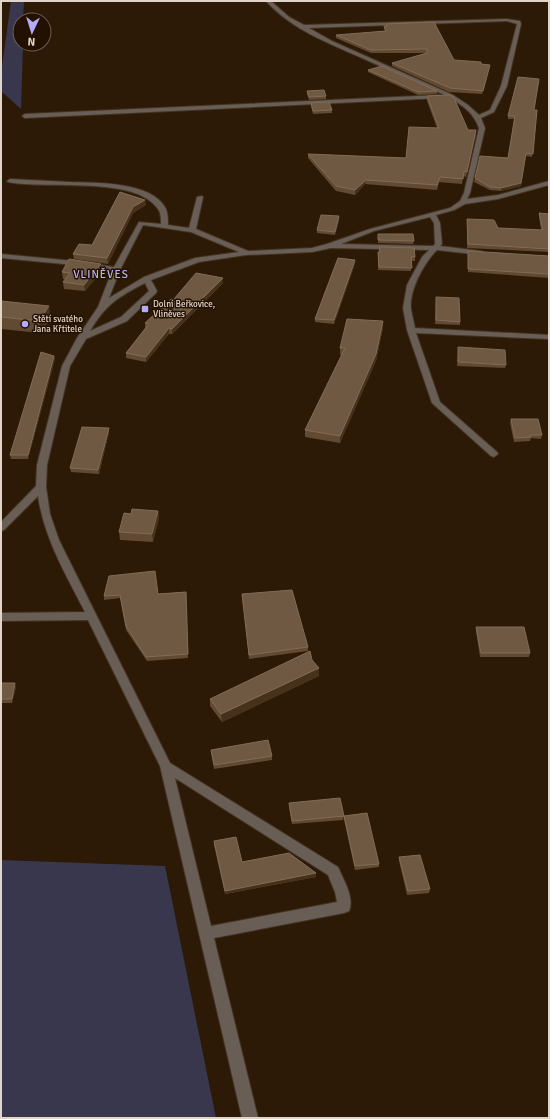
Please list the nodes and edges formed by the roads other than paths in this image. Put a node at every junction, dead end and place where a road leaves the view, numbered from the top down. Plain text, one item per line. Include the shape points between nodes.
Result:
1 (268, 1) edge
2 (302, 27) junction
3 (451, 96) junction
4 (25, 116) dead end
5 (478, 117) junction
6 (10, 181) dead end
7 (549, 183) edge
8 (200, 196) dead end
9 (463, 202) junction
10 (432, 214) junction
11 (165, 225) junction
12 (192, 230) junction
13 (329, 246) junction
14 (435, 248) junction
15 (246, 252) junction
16 (491, 253) edge
17 (1, 256) edge
18 (116, 270) junction
19 (147, 279) junction
20 (102, 307) junction
21 (411, 330) junction
22 (549, 337) edge
23 (81, 338) junction
24 (494, 454) dead end
25 (41, 487) junction
26 (1, 527) edge
27 (92, 616) junction
28 (1, 617) edge
29 (166, 766) junction
30 (206, 933) junction
31 (250, 1118) edge

1 - 2 street
2 - 3 street via 340,47
2 - 5 street via 507,20 518,22 504,86 492,112
3 - 4 street
3 - 5 street
5 - 9 street via 482,128
6 - 11 street via 130,189 155,201 163,210
7 - 9 street via 498,197
8 - 12 street
9 - 10 street via 452,209
10 - 13 street via 372,230
10 - 14 street via 437,223 439,244
11 - 12 street
11 - 18 street via 141,223
12 - 15 street
13 - 14 street
13 - 15 street via 312,250
14 - 16 street
14 - 21 street via 426,257 411,285 407,308
15 - 19 street via 198,260
17 - 18 street
18 - 20 street
19 - 20 street
19 - 23 street via 153,291 124,320
20 - 23 street
21 - 22 street
21 - 24 street via 436,403
23 - 25 street via 66,366 59,390 42,464
25 - 26 street
25 - 27 street via 45,514 54,540
27 - 28 street
27 - 29 street
29 - 30 street
29 - 30 street via 333,871 342,892 344,907
30 - 31 street

